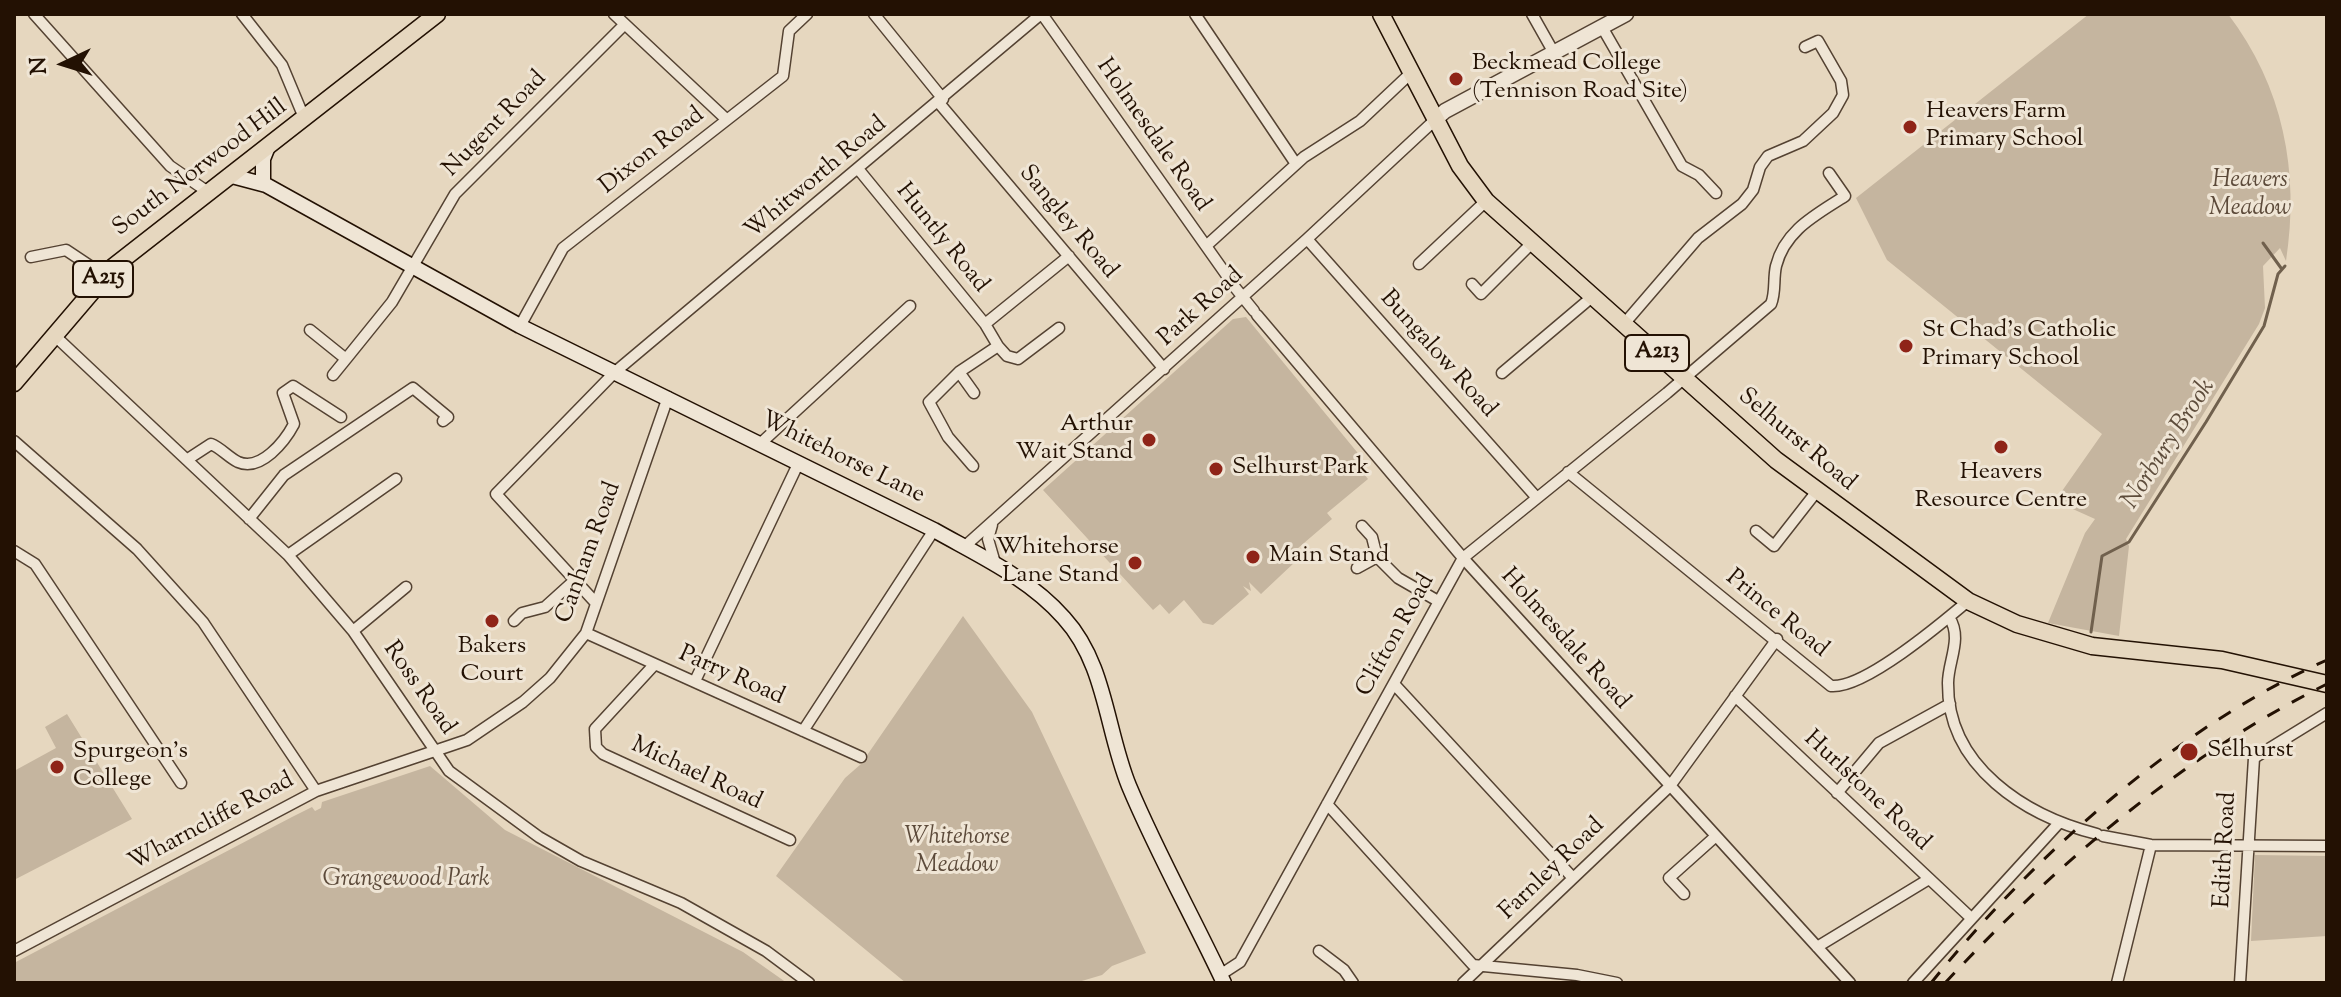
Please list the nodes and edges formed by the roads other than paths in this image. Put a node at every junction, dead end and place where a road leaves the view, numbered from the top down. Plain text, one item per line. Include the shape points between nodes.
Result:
1 (34, 14) edge
2 (242, 14) edge
3 (437, 14) edge
4 (614, 14) edge
5 (807, 14) edge
6 (874, 14) edge
7 (1042, 14) edge
8 (1195, 14) edge
9 (1381, 14) edge
10 (1532, 14) edge
11 (1626, 14) edge
12 (623, 26) junction
13 (1602, 27) junction
14 (1805, 47) dead end
15 (1554, 53) junction
16 (1412, 72) junction
17 (941, 101) junction
18 (726, 119) junction
19 (1436, 119) junction
20 (305, 120) junction
21 (267, 149) junction
22 (1296, 164) junction
23 (859, 170) junction
24 (1829, 173) dead end
25 (232, 176) junction
26 (263, 184) junction
27 (1714, 186) dead end
28 (208, 192) junction
29 (1486, 201) junction
30 (1307, 239) junction
31 (1532, 243) junction
32 (1206, 246) junction
33 (1069, 256) junction
34 (31, 257) dead end
35 (1419, 264) dead end
36 (413, 266) junction
37 (105, 276) junction
38 (1472, 284) dead end
39 (1592, 297) junction
40 (1243, 298) junction
41 (910, 306) dead end
42 (985, 324) junction
43 (1624, 324) junction
44 (520, 326) junction
45 (1059, 328) dead end
46 (310, 330) dead end
47 (55, 336) junction
48 (998, 346) junction
49 (346, 359) junction
50 (1164, 369) junction
51 (615, 372) junction
52 (959, 372) junction
53 (1502, 373) dead end
54 (333, 375) dead end
55 (1685, 378) junction
56 (14, 383) edge
57 (974, 393) dead end
58 (668, 397) junction
59 (341, 417) dead end
60 (443, 421) dead end
61 (14, 441) edge
62 (761, 443) junction
63 (188, 459) junction
64 (799, 462) junction
65 (973, 466) dead end
66 (1568, 472) junction
67 (396, 479) dead end
68 (1817, 491) junction
69 (1537, 498) junction
70 (249, 519) junction
71 (993, 524) junction
72 (1362, 526) dead end
73 (934, 530) junction
74 (1756, 531) dead end
75 (964, 547) junction
76 (14, 551) edge
77 (288, 555) junction
78 (1377, 557) junction
79 (1463, 558) junction
80 (995, 564) junction
81 (1357, 568) dead end
82 (576, 579) junction
83 (406, 587) dead end
84 (1438, 601) junction
85 (1968, 601) junction
86 (595, 602) junction
87 (1949, 617) junction
88 (514, 621) dead end
89 (353, 631) junction
90 (586, 633) junction
91 (1777, 639) junction
92 (654, 665) junction
93 (695, 681) junction
94 (1394, 684) junction
95 (2327, 684) edge
96 (1735, 696) junction
97 (1950, 704) junction
98 (2327, 713) edge
99 (803, 731) junction
100 (436, 751) junction
101 (861, 757) dead end
102 (181, 783) dead end
103 (1670, 786) junction
104 (316, 791) junction
105 (1837, 793) junction
106 (1327, 804) junction
107 (2058, 824) junction
108 (1716, 836) junction
109 (790, 840) dead end
110 (2151, 845) junction
111 (2327, 846) edge
112 (2247, 847) junction
113 (1573, 878) junction
114 (1929, 879) junction
115 (1684, 894) dead end
116 (1970, 917) junction
117 (1817, 947) junction
118 (14, 951) edge
119 (1319, 951) dead end
120 (1479, 968) junction
121 (1222, 979) edge
122 (809, 983) edge
123 (1353, 983) edge
124 (1463, 983) edge
125 (1617, 983) edge
126 (1850, 983) edge
127 (1913, 983) edge
128 (2117, 983) edge
129 (2240, 983) edge

1 - 28 street via 170,166
2 - 20 street via 282,65
3 - 20 main road, South Norwood Hill / A215
4 - 12 street
5 - 18 street, Dixon Road via 789,31 783,76
6 - 17 street, Sangley Road
7 - 17 street, Whitworth Road
7 - 32 street, Holmesdale Road
8 - 22 street
9 - 16 main road, Selhurst Road / A213
10 - 15 street
11 - 13 main road
12 - 18 street
12 - 36 street, Nugent Road via 455,194
13 - 15 main road
13 - 27 street via 1682,166
14 - 43 street via 1818,41 1841,81 1843,95 1833,113 1803,141 1768,156 1742,204 1698,238
15 - 19 main road
16 - 19 main road, Selhurst Road / A213
16 - 22 street via 1360,121
17 - 23 street, Whitworth Road
17 - 33 street, Sangley Road
18 - 44 street, Dixon Road via 563,248
19 - 29 main road, Selhurst Road / A213
19 - 30 street, Park Road
20 - 21 main road, South Norwood Hill / A215
21 - 25 main road, South Norwood Hill / A215
21 - 26 main road
22 - 32 street
23 - 42 street, Huntly Road
23 - 51 street, Whitworth Road
24 - 55 street, Clifton Road via 1848,199 1802,224 1786,242 1771,304
25 - 26 main road, Whitehorse Lane
25 - 28 main road, South Norwood Hill / A215
26 - 36 main road, Whitehorse Lane
28 - 37 main road, South Norwood Hill / A215
29 - 31 main road, Selhurst Road / A213
29 - 35 street
30 - 40 street, Park Road
30 - 69 street, Bungalow Road
31 - 38 street via 1481,294
31 - 39 main road, Selhurst Road / A213
32 - 40 street, Holmesdale Road
33 - 42 street, Huntly Road
33 - 50 street, Sangley Road
34 - 37 street via 66,250
36 - 44 main road, Whitehorse Lane
36 - 49 street, Nugent Road via 392,302
37 - 47 main road, South Norwood Hill / A215
39 - 43 main road, Selhurst Road / A213
39 - 53 street
40 - 50 street, Park Road
40 - 79 street, Holmesdale Road
41 - 62 street
42 - 48 street
43 - 55 main road, Selhurst Road / A213
44 - 51 main road, Whitehorse Lane
45 - 48 street via 1018,359
46 - 49 street
47 - 56 main road, South Norwood Hill / A215
47 - 63 street, Ross Road
48 - 52 street
49 - 54 street, Nugent Road
50 - 71 street, Park Road
51 - 58 main road, Whitehorse Lane
51 - 82 street, Whitworth Road via 496,494
52 - 57 street
52 - 65 street via 929,402 948,437
55 - 66 street, Clifton Road
55 - 68 main road, Selhurst Road / A213
58 - 62 main road, Whitehorse Lane
58 - 86 street, Canham Road
59 - 63 street via 293,386 283,393 294,424 259,462 246,465 211,444
60 - 70 street via 448,417 413,388 284,475
61 - 104 street via 137,549 203,622
62 - 64 main road, Whitehorse Lane
63 - 70 street, Ross Road
64 - 73 main road, Whitehorse Lane
64 - 93 street
66 - 69 street, Clifton Road
66 - 91 street, Prince Road
67 - 77 street
68 - 74 street via 1774,546
68 - 85 main road, Selhurst Road / A213
69 - 79 street, Clifton Road
70 - 77 street, Ross Road
71 - 75 street, Park Road
71 - 80 street via 988,539
72 - 78 street via 1372,537
73 - 75 main road, Whitehorse Lane
73 - 99 street
75 - 80 main road, Whitehorse Lane
76 - 102 street via 35,564
77 - 89 street, Ross Road
78 - 81 street
78 - 84 street via 1398,578
79 - 84 street, Clifton Road
79 - 103 street, Holmesdale Road
80 - 121 main road, Whitehorse Lane via 1049,603 1081,640 1129,785
82 - 86 street
82 - 88 street via 545,607
83 - 89 street
84 - 94 street, Clifton Road
85 - 87 street, Prince Road
85 - 95 main road, Selhurst Road / A213 via 2017,624 2092,646 2222,660
86 - 90 street, Canham Road
87 - 91 street, Prince Road via 1873,671 1838,686 1831,686
87 - 97 street via 1956,631
89 - 100 street, Ross Road
90 - 92 street, Parry Road
90 - 100 street, Canham Road via 523,702 467,740
91 - 96 street, Farnley Road
92 - 93 street, Parry Road
92 - 109 street, Michael Road via 595,729 596,747
93 - 99 street, Parry Road
94 - 106 street, Clifton Road
94 - 113 street
96 - 103 street, Farnley Road
96 - 105 street, Hurlstone Road
97 - 105 street via 1879,743
97 - 107 street via 1959,736 1974,761 2019,802
98 - 112 street, Edith Road via 2254,758
99 - 101 street, Parry Road
100 - 104 street, Wharncliffe Road
100 - 122 street, Ross Road via 449,771 539,837 703,914
103 - 108 street, Holmesdale Road
103 - 113 street, Farnley Road
104 - 118 street, Wharncliffe Road
105 - 114 street, Hurlstone Road
106 - 120 street
106 - 121 street, Clifton Road via 1240,962
107 - 110 street
107 - 116 street
108 - 115 street via 1669,878
108 - 117 street, Holmesdale Road
110 - 112 street
110 - 128 street
111 - 112 street
112 - 129 street, Edith Road
113 - 120 street, Farnley Road
114 - 116 street, Hurlstone Road
114 - 117 street
116 - 127 street
117 - 126 street, Holmesdale Road
119 - 123 street
120 - 124 street, Farnley Road
120 - 125 street

